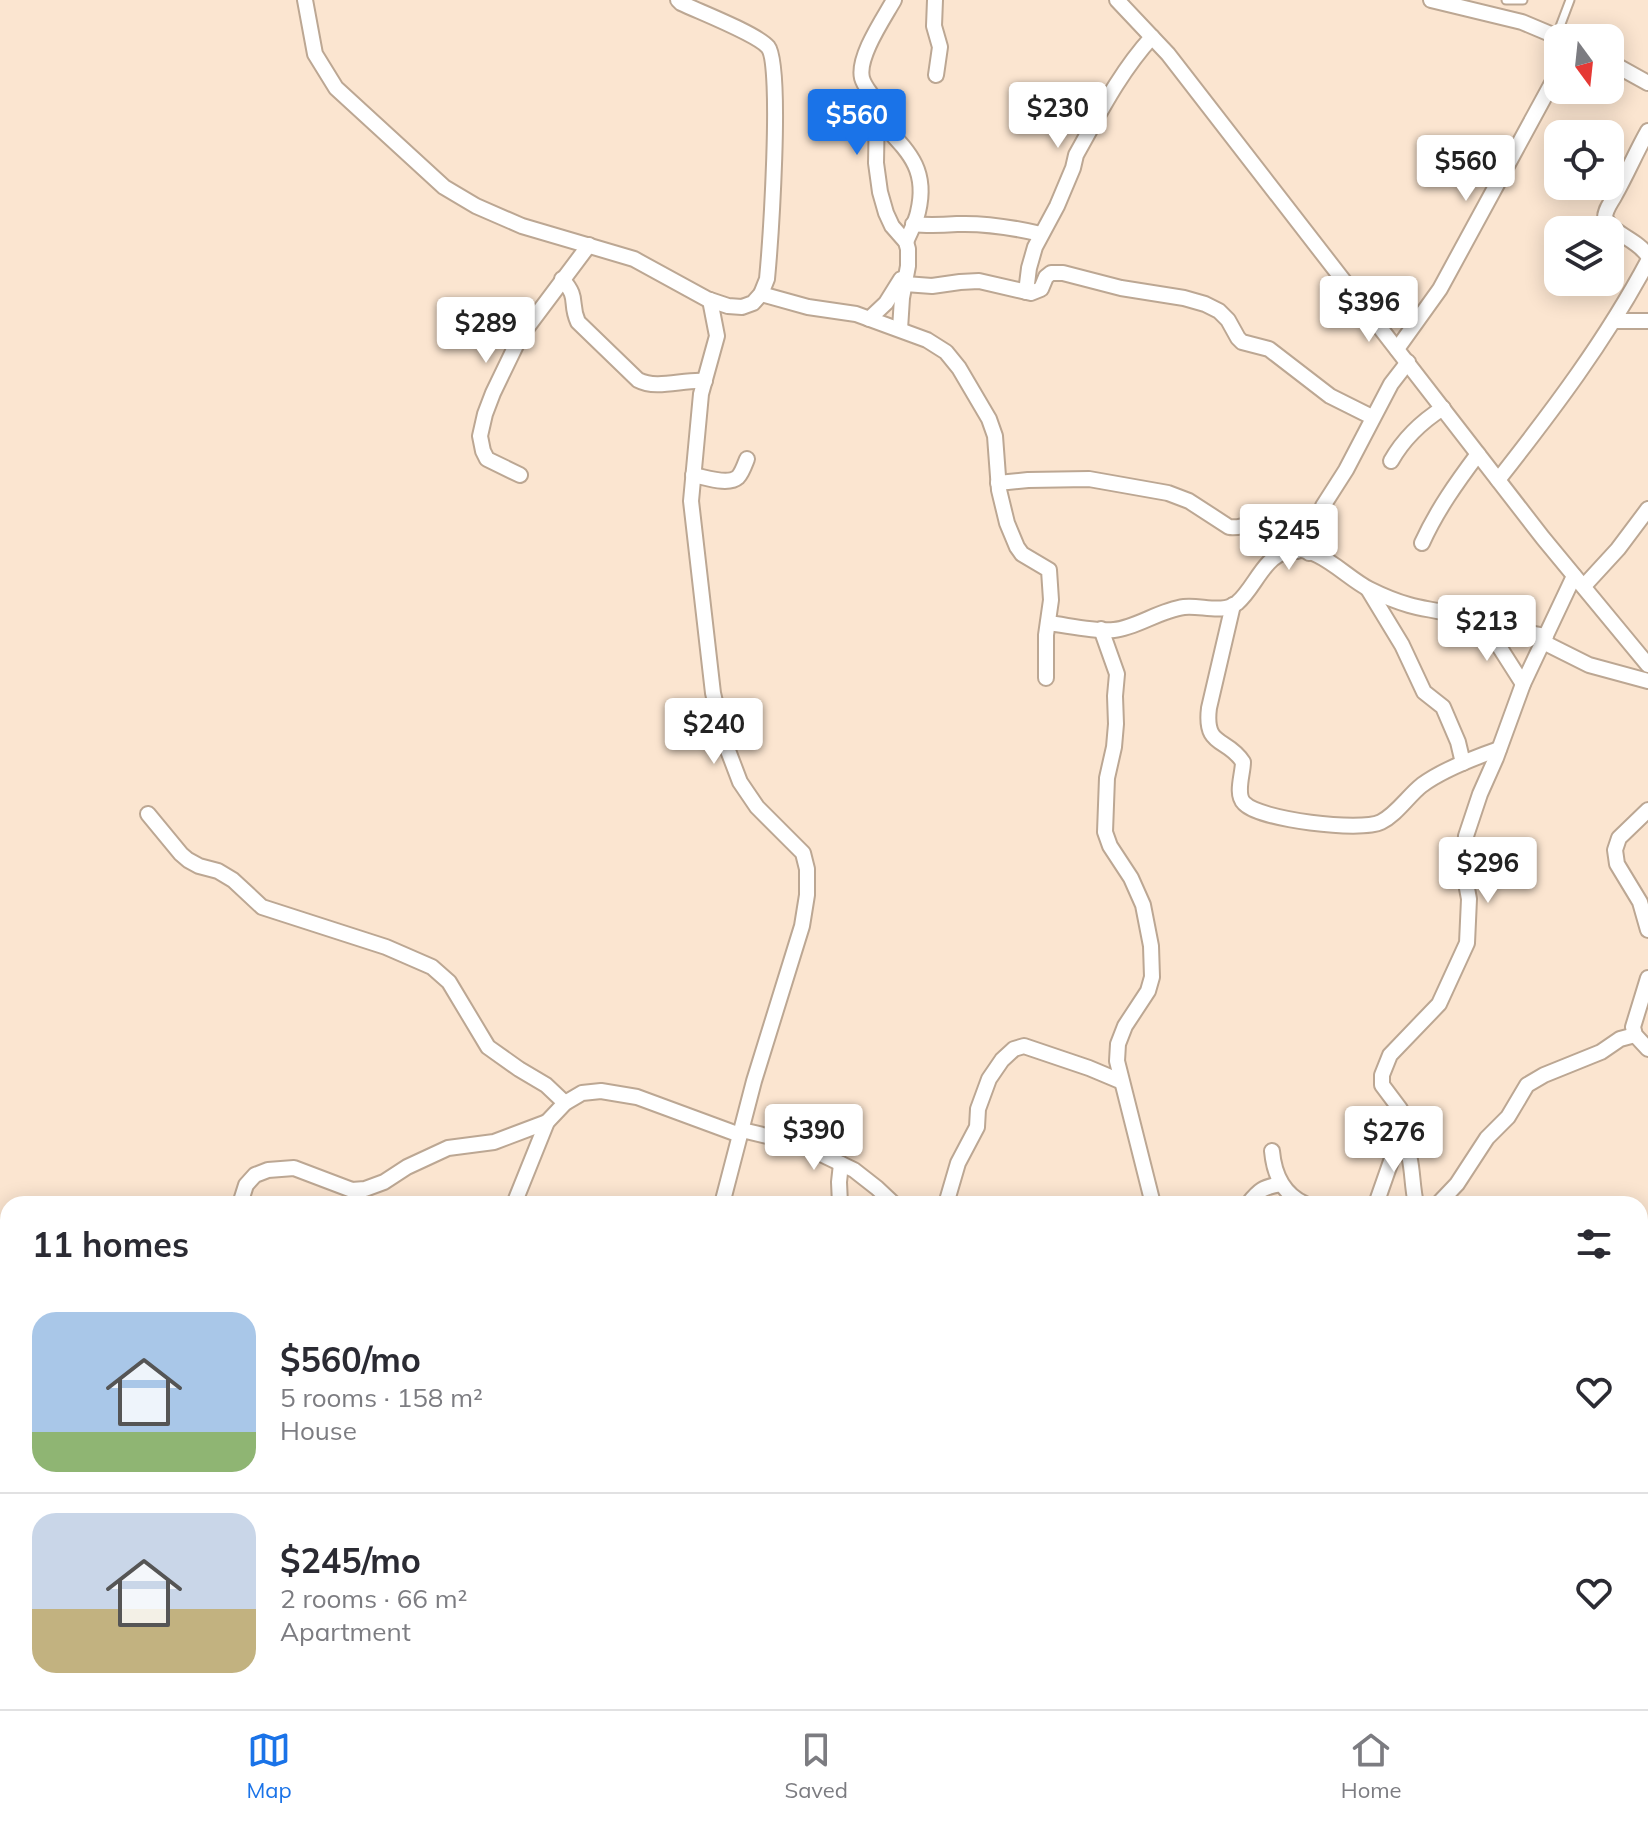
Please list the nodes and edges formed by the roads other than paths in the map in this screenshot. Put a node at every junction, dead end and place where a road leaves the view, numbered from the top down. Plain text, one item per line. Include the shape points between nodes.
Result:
1 (305, 0) edge
2 (678, 0) edge
3 (894, 0) edge
4 (935, 0) edge
5 (1117, 0) edge
6 (1431, 0) edge
7 (1506, 0) edge
8 (1523, 0) edge
9 (1570, 0) edge
10 (1448, 2) edge
11 (1562, 24) edge
12 (1544, 31) edge
13 (1152, 37) junction
14 (1624, 70) edge
15 (936, 75) dead end
16 (1648, 83) edge
17 (1544, 98) edge
18 (877, 118) junction
19 (1648, 131) edge
20 (913, 224) junction
21 (1041, 234) junction
22 (906, 242) junction
23 (589, 245) junction
24 (1648, 258) edge
25 (907, 268) junction
26 (562, 279) junction
27 (905, 284) junction
28 (1026, 292) junction
29 (761, 294) junction
30 (710, 300) junction
31 (869, 319) junction
32 (1614, 321) junction
33 (1648, 321) edge
34 (900, 329) junction
35 (1397, 349) junction
36 (1408, 362) junction
37 (705, 381) junction
38 (1443, 408) junction
39 (1372, 417) junction
40 (1478, 454) junction
41 (747, 459) dead end
42 (1391, 461) dead end
43 (520, 475) dead end
44 (693, 475) junction
45 (1498, 480) junction
46 (998, 483) junction
47 (1648, 509) edge
48 (1422, 543) dead end
49 (1303, 552) junction
50 (1579, 581) junction
51 (1368, 588) junction
52 (1233, 605) junction
53 (1481, 622) junction
54 (1048, 623) junction
55 (1101, 629) junction
56 (1544, 639) junction
57 (1648, 665) edge
58 (1046, 678) dead end
59 (1648, 681) edge
60 (1523, 684) junction
61 (1499, 749) junction
62 (1463, 763) junction
63 (1648, 810) edge
64 (148, 814) dead end
65 (1648, 930) edge
66 (1648, 978) edge
67 (1639, 1031) edge
68 (1648, 1049) edge
69 (1120, 1081) junction
70 (565, 1103) junction
71 (547, 1122) junction
72 (741, 1132) junction
73 (1400, 1133) junction
74 (1272, 1151) dead end
75 (841, 1164) junction
76 (1281, 1184) junction
77 (243, 1196) edge
78 (517, 1196) edge
79 (724, 1196) edge
80 (840, 1196) edge
81 (886, 1196) edge
82 (948, 1196) edge
83 (1151, 1196) edge
84 (1255, 1196) edge
85 (1292, 1196) edge
86 (1379, 1196) edge
87 (1415, 1196) edge
88 (1446, 1196) edge

1 - 23 street via 315,54 336,88 444,187 522,226
2 - 29 street via 757,39 772,54 774,165 767,279
3 - 18 street via 862,61 861,74 875,99
4 - 15 street via 940,47
5 - 13 street
6 - 10 street
7 - 8 lane
9 - 11 lane
10 - 12 street
13 - 21 street via 1119,79 1076,155
13 - 35 street
14 - 16 street
17 - 35 street via 1440,289
18 - 20 street via 915,162 921,195
18 - 22 street via 880,192 892,226
19 - 24 street via 1605,218
20 - 21 street via 974,224
20 - 22 street
21 - 28 street
22 - 25 street
23 - 26 street
23 - 30 street via 634,259
24 - 32 street
25 - 27 street
25 - 31 street via 893,294
26 - 37 street via 571,289 578,322 638,380
26 - 43 street via 520,337 493,393 480,436 487,459
27 - 28 street via 979,281
27 - 34 street
28 - 39 street via 1041,289 1046,277 1057,272 1205,304 1228,320 1242,342 1269,349 1330,396
29 - 30 street via 742,307
29 - 31 street
30 - 37 street via 717,336
31 - 34 street
32 - 33 street
32 - 45 street
34 - 46 street via 946,352 973,390 995,436
35 - 36 street
36 - 38 street
36 - 39 street
37 - 44 street
38 - 40 street
38 - 42 street via 1413,431
39 - 49 street via 1323,506 1328,526
40 - 45 street
40 - 48 street
41 - 44 street via 734,480
44 - 72 street via 691,501 713,693 724,740 740,782 803,853 807,869 802,926
45 - 50 street
46 - 49 street via 1089,479 1168,493 1229,527 1262,527
46 - 54 street via 1017,547 1049,570
47 - 50 street via 1618,549
49 - 51 street via 1326,560
49 - 52 street via 1288,551 1274,558
50 - 56 street
50 - 57 street
51 - 53 street via 1409,605
51 - 62 street via 1424,692 1443,707
52 - 55 street via 1184,607 1116,630
52 - 62 street via 1207,722 1216,740 1243,762 1240,790 1246,806 1310,823 1380,823 1422,785
53 - 56 street
53 - 60 street
54 - 55 street
54 - 58 street
55 - 69 street via 1117,674 1105,832 1143,905 1151,946 1148,991 1118,1044
56 - 59 street via 1589,665
56 - 60 street
60 - 61 street
61 - 62 street
61 - 73 street via 1466,836 1467,943 1439,1004 1390,1055 1382,1075 1382,1085 1402,1115
63 - 65 street via 1619,838 1615,850
64 - 70 street via 188,860 233,880 262,907 432,967 449,982 488,1047
66 - 67 street via 1633,1027
67 - 68 street
67 - 88 street via 1527,1085
69 - 82 street via 1024,1046 1014,1049 989,1079 977,1127
69 - 83 street
70 - 71 street
70 - 72 street via 582,1093 601,1091 637,1097
71 - 77 street via 494,1142 448,1148 365,1189 352,1190 294,1168 255,1175
71 - 78 street
72 - 75 street via 800,1144
72 - 79 street
73 - 86 street
73 - 87 street via 1411,1155
74 - 76 street
75 - 80 street
75 - 81 street
76 - 84 street
76 - 85 street

